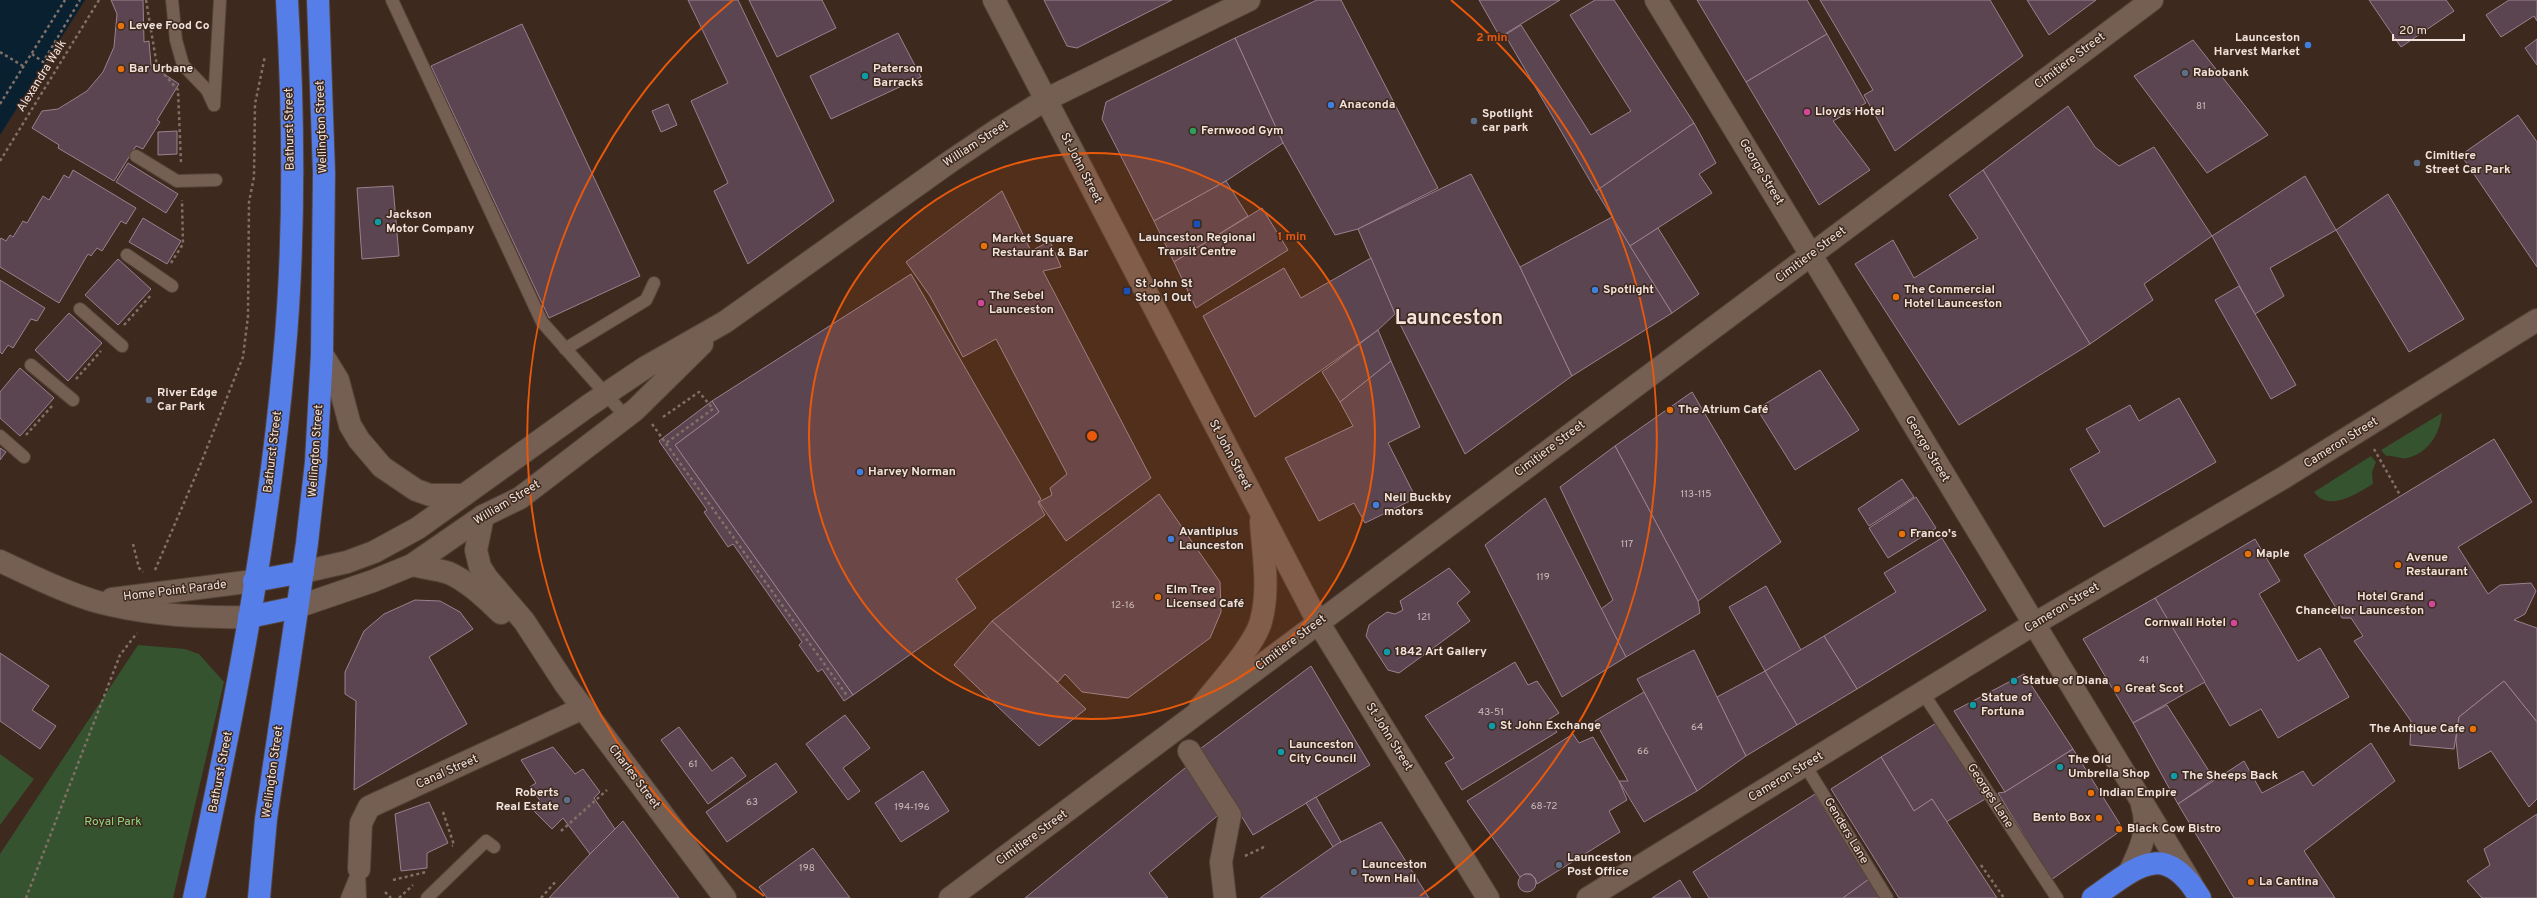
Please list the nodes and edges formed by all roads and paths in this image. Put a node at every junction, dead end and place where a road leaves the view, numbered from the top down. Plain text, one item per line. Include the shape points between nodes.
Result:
1 (65, 0) edge
2 (80, 0) edge
3 (99, 0) edge
4 (172, 0) edge
5 (220, 0) edge
6 (287, 0) edge
7 (318, 0) edge
8 (392, 0) edge
9 (994, 0) edge
10 (1249, 0) edge
11 (1656, 0) edge
12 (2152, 0) edge
13 (0, 52) edge
14 (266, 52) dead end
15 (32, 54) junction
16 (23, 66) junction
17 (1045, 100) junction
18 (0, 104) edge
19 (136, 156) dead end
20 (0, 161) edge
21 (216, 180) dead end
22 (127, 255) dead end
23 (1811, 255) junction
24 (654, 282) dead end
25 (172, 286) dead end
26 (80, 309) dead end
27 (2537, 320) edge
28 (725, 322) junction
29 (122, 346) dead end
30 (565, 349) junction
31 (322, 354) junction
32 (30, 365) dead end
33 (605, 395) junction
34 (73, 400) dead end
35 (626, 418) junction
36 (652, 424) dead end
37 (658, 432) dead end
38 (0, 436) edge
39 (666, 443) junction
40 (2374, 448) dead end
41 (24, 457) dead end
42 (464, 495) junction
43 (2400, 495) dead end
44 (1260, 512) junction
45 (483, 516) junction
46 (133, 544) dead end
47 (0, 561) edge
48 (412, 565) junction
49 (303, 572) junction
50 (154, 575) dead end
51 (147, 576) dead end
52 (254, 581) junction
53 (97, 601) junction
54 (296, 607) junction
55 (249, 617) junction
56 (1318, 622) junction
57 (2034, 624) junction
58 (138, 627) dead end
59 (545, 655) junction
60 (1924, 693) junction
61 (848, 697) dead end
62 (583, 708) junction
63 (1190, 720) junction
64 (1189, 751) dead end
65 (1805, 765) junction
66 (607, 790) dead end
67 (2140, 798) junction
68 (443, 812) dead end
69 (561, 830) dead end
70 (494, 847) dead end
71 (448, 850) dead end
72 (1981, 865) dead end
73 (431, 867) dead end
74 (358, 869) junction
75 (426, 872) junction
76 (2129, 872) junction
77 (420, 877) dead end
78 (393, 880) dead end
79 (557, 880) dead end
80 (415, 882) dead end
81 (2196, 891) edge
82 (385, 892) dead end
83 (259, 895) edge
84 (26, 898) edge
85 (194, 898) edge
86 (347, 898) edge
87 (354, 898) edge
88 (360, 898) edge
89 (391, 898) edge
90 (399, 898) edge
91 (427, 898) edge
92 (541, 898) edge
93 (726, 898) edge
94 (950, 898) edge
95 (1225, 898) edge
96 (1488, 898) edge
97 (1588, 898) edge
98 (1886, 898) edge
99 (2004, 898) edge
100 (2057, 898) edge
101 (2093, 898) edge

1 - 15 path
2 - 15 path via 43,62
3 - 20 path, Alexandra Walk
4 - 5 lane via 176,40 183,65 207,90 214,105
6 - 52 highway, Bathurst Street via 290,257 284,360 266,512
7 - 31 highway, Wellington Street via 324,174
8 - 30 lane via 542,322
9 - 17 street, St John Street
10 - 17 street, William Street
11 - 23 street, George Street
12 - 23 street, Cimitiere Street
13 - 16 path
14 - 50 path via 255,104 254,177 249,202 248,316 243,357
15 - 16 path
16 - 18 path
17 - 28 street, William Street via 951,160
17 - 44 street, St John Street
19 - 21 lane via 177,181
22 - 25 lane
23 - 56 street, Cimitiere Street
23 - 57 street, George Street
24 - 30 lane via 646,300
26 - 29 lane
27 - 57 street, Cameron Street via 2283,478
28 - 33 street, William Street via 646,367
28 - 35 street, William Street
30 - 33 lane
31 - 42 street via 338,380 350,425 362,446 382,467 397,479 423,493 447,497
31 - 49 highway, Wellington Street via 316,462
32 - 34 lane
33 - 35 lane
33 - 42 street, William Street
35 - 45 street, William Street via 520,498
36 - 39 path via 699,392 713,409
37 - 39 path
38 - 41 lane
39 - 61 path
40 - 43 path
42 - 49 street, William Street via 418,528 374,552 347,562
44 - 56 street, St John Street
44 - 63 street via 1266,581 1261,622 1248,644
45 - 48 street, William Street
45 - 59 street, Charles Street via 476,550 480,567 524,621
46 - 51 path via 139,568
47 - 53 street, Home Point Parade
48 - 54 street, William Street
48 - 59 street, Charles Street via 448,573 474,588
49 - 52 highway
49 - 54 highway, Wellington Street
52 - 53 street, Home Point Parade
52 - 55 highway, Bathurst Street
53 - 55 street, Home Point Parade via 142,611 214,618
54 - 55 highway
54 - 83 highway, Wellington Street via 266,819
55 - 85 highway, Bathurst Street via 238,685
56 - 63 street, Cimitiere Street
56 - 96 street, St John Street
57 - 60 street, Cameron Street
57 - 67 street, George Street
58 - 84 path via 137,633 120,655
59 - 62 street, Charles Street
60 - 65 street, Cameron Street
60 - 100 lane, Georges Lane
62 - 74 street, Canal Street via 369,807 361,824
62 - 93 street, Charles Street
63 - 94 street, Cimitiere Street
64 - 95 street via 1230,815 1221,862
65 - 97 street, Cameron Street
65 - 98 lane, Genders Lane
66 - 69 path
67 - 76 street via 2145,814 2144,835
67 - 81 street, George Street
68 - 71 path via 454,845
70 - 91 lane via 486,841
72 - 99 path
73 - 75 path
74 - 86 lane
74 - 87 lane
74 - 88 lane
75 - 77 path
75 - 78 path
76 - 81 highway via 2147,864 2164,864 2182,874
76 - 101 highway
79 - 92 path
80 - 90 path
82 - 89 path

